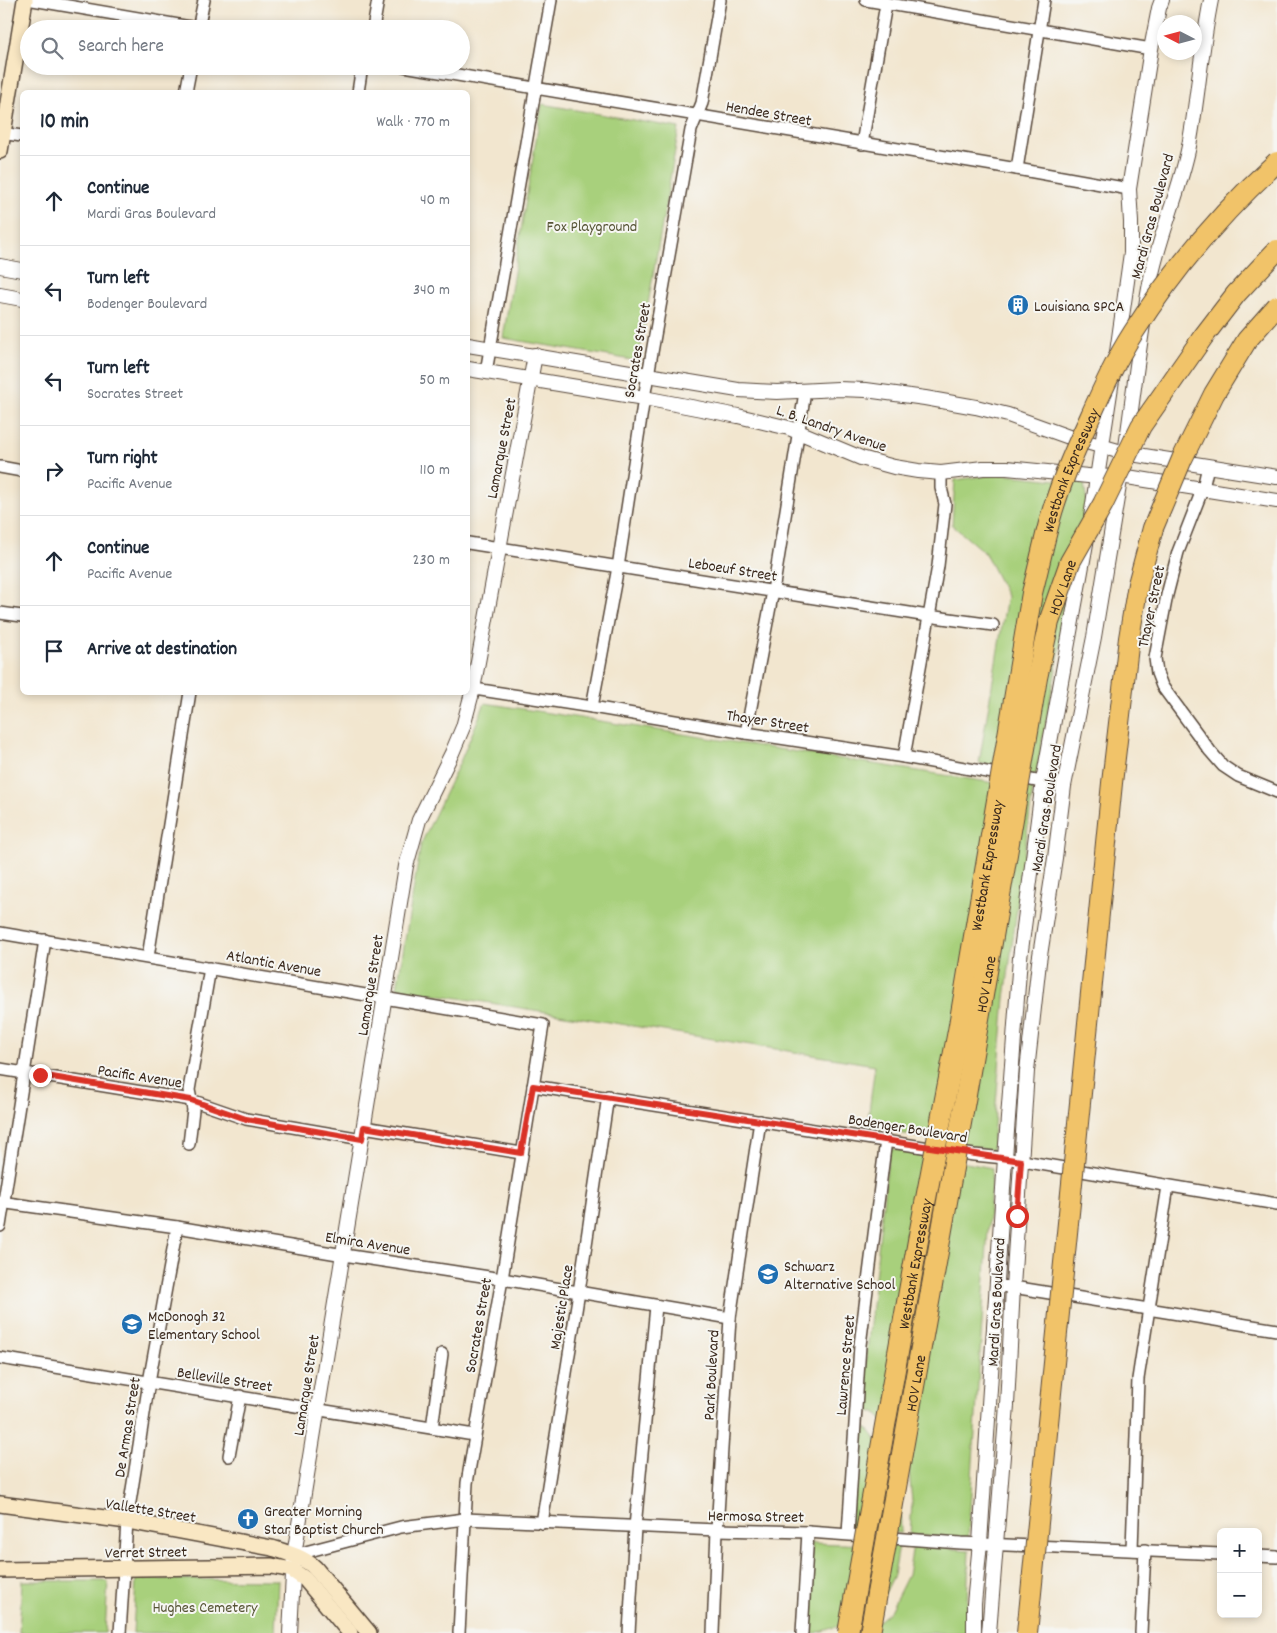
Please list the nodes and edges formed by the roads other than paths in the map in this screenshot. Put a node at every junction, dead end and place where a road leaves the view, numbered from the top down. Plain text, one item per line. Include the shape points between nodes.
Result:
1 (25, 0) edge
2 (33, 0) edge
3 (204, 0) edge
4 (378, 0) edge
5 (551, 0) edge
6 (720, 0) edge
7 (866, 0) edge
8 (1044, 0) edge
9 (1162, 0) edge
10 (1211, 0) edge
11 (886, 4) junction
12 (21, 20) edge
13 (152, 20) edge
14 (200, 20) edge
15 (375, 20) edge
16 (20, 28) edge
17 (1039, 31) junction
18 (1151, 49) junction
19 (189, 75) edge
20 (361, 75) edge
21 (458, 75) edge
22 (535, 88) junction
23 (186, 90) edge
24 (358, 90) edge
25 (697, 116) junction
26 (1, 133) edge
27 (20, 136) edge
28 (862, 144) junction
29 (0, 151) edge
30 (1277, 162) edge
31 (1017, 169) junction
32 (1129, 190) junction
33 (1277, 250) edge
34 (0, 266) edge
35 (20, 270) edge
36 (0, 295) edge
37 (20, 299) edge
38 (1277, 306) edge
39 (470, 345) edge
40 (490, 348) junction
41 (535, 355) junction
42 (470, 369) edge
43 (486, 372) junction
44 (648, 374) junction
45 (531, 379) junction
46 (805, 392) junction
47 (644, 398) junction
48 (799, 432) junction
49 (1102, 447) junction
50 (1125, 453) junction
51 (1208, 466) junction
52 (0, 467) edge
53 (20, 471) edge
54 (941, 473) junction
55 (1121, 476) junction
56 (1098, 477) junction
57 (1277, 477) edge
58 (1203, 488) junction
59 (1277, 501) edge
60 (470, 543) edge
61 (499, 547) junction
62 (618, 567) junction
63 (773, 591) junction
64 (0, 612) edge
65 (20, 616) edge
66 (928, 616) junction
67 (994, 625) dead end
68 (470, 689) edge
69 (190, 695) edge
70 (469, 695) edge
71 (592, 707) junction
72 (746, 734) junction
73 (904, 757) junction
74 (1043, 781) junction
75 (1064, 786) junction
76 (1277, 792) edge
77 (0, 933) edge
78 (45, 940) junction
79 (148, 957) junction
80 (210, 968) junction
81 (384, 998) junction
82 (543, 1025) joint
83 (0, 1068) edge
84 (25, 1073) junction
85 (533, 1086) junction
86 (608, 1096) junction
87 (191, 1100) junction
88 (760, 1120) junction
89 (363, 1133) junction
90 (886, 1140) junction
91 (189, 1144) dead end
92 (521, 1153) junction
93 (1005, 1158) junction
94 (1021, 1161) junction
95 (1168, 1186) junction
96 (2, 1202) edge
97 (1277, 1204) edge
98 (0, 1226) edge
99 (177, 1227) junction
100 (344, 1256) junction
101 (502, 1279) junction
102 (997, 1286) junction
103 (1013, 1287) junction
104 (579, 1292) junction
105 (656, 1306) junction
106 (1149, 1309) junction
107 (730, 1318) junction
108 (1277, 1330) edge
109 (442, 1354) dead end
110 (0, 1358) edge
111 (149, 1382) junction
112 (240, 1396) junction
113 (319, 1410) junction
114 (432, 1428) junction
115 (474, 1435) junction
116 (229, 1456) dead end
117 (0, 1504) edge
118 (465, 1519) junction
119 (127, 1522) junction
120 (542, 1523) junction
121 (635, 1527) junction
122 (717, 1530) junction
123 (808, 1532) junction
124 (848, 1534) junction
125 (980, 1543) junction
126 (997, 1544) junction
127 (1132, 1549) junction
128 (1145, 1550) junction
129 (1217, 1554) edge
130 (1262, 1556) edge
131 (1277, 1557) edge
132 (293, 1563) junction
133 (0, 1570) edge
134 (123, 1570) junction
135 (120, 1633) edge
136 (290, 1633) edge
137 (350, 1633) edge
138 (369, 1633) edge
139 (459, 1633) edge
140 (629, 1633) edge
141 (713, 1633) edge
142 (802, 1633) edge
143 (848, 1633) edge
144 (870, 1633) edge
145 (974, 1633) edge
146 (989, 1633) edge
147 (1027, 1633) edge
148 (1141, 1633) edge

1 - 12 main road
2 - 13 street
3 - 14 street
4 - 15 street
5 - 22 street
6 - 25 street, Socrates Street
7 - 11 street
8 - 17 street
9 - 18 street, Mardi Gras Boulevard
10 - 50 street, Mardi Gras Boulevard via 1182,177 1151,277
11 - 17 street
11 - 28 street
16 - 26 main road
17 - 18 street
17 - 31 street
18 - 32 street, Mardi Gras Boulevard
19 - 23 street
20 - 24 street
21 - 22 street, Hendee Street
22 - 25 street, Hendee Street
22 - 40 street
25 - 28 street, Hendee Street
25 - 44 street, Socrates Street via 691,130
26 - 27 street
26 - 29 main road
28 - 31 street, Hendee Street
30 - 143 highway, Westbank Expressway, bridge via 1200,242 1159,294 1133,334 1101,391 1073,453 1049,522 1032,593 958,1031
31 - 32 street, Hendee Street
32 - 49 street, Mardi Gras Boulevard via 1131,253
33 - 144 highway, HOV Lane, bridge via 1231,301 1141,426 1070,562 1049,622
34 - 35 street
36 - 37 street
38 - 147 highway, bridge via 1248,340 1210,402 1152,528 1138,584 1112,783
39 - 40 street, L. B. Landry Avenue
40 - 41 street, L. B. Landry Avenue
40 - 43 street
41 - 44 street, L. B. Landry Avenue
41 - 45 street, Lamarque Street
42 - 43 street, L. B. Landry Avenue
43 - 45 street, L. B. Landry Avenue
44 - 46 street, L. B. Landry Avenue via 738,390
44 - 47 street, Socrates Street
45 - 47 street, L. B. Landry Avenue
45 - 61 street, Lamarque Street
46 - 48 street
46 - 49 street, L. B. Landry Avenue via 866,390 925,398 1008,415
47 - 48 street, L. B. Landry Avenue via 738,416
47 - 62 street, Socrates Street
48 - 54 street, L. B. Landry Avenue via 861,458 894,467
48 - 63 street
49 - 50 street, L. B. Landry Avenue
49 - 56 street, Mardi Gras Boulevard
50 - 51 street, L. B. Landry Avenue
50 - 55 street, Mardi Gras Boulevard
51 - 57 street, L. B. Landry Avenue
51 - 58 street, Thayer Street
52 - 53 street
54 - 56 street, L. B. Landry Avenue via 1007,468
54 - 66 street via 944,504 938,566
55 - 56 street, L. B. Landry Avenue
55 - 58 street, L. B. Landry Avenue
55 - 75 street, Mardi Gras Boulevard
56 - 74 street, Mardi Gras Boulevard
58 - 59 street, L. B. Landry Avenue
58 - 76 street, Thayer Street via 1178,552 1166,595 1155,658 1157,673 1162,686 1223,766 1238,776
60 - 61 street, Leboeuf Street
61 - 62 street, Leboeuf Street
61 - 68 street, Lamarque Street
62 - 63 street, Leboeuf Street
62 - 71 street, Socrates Street
63 - 66 street, Leboeuf Street
63 - 72 street
64 - 65 street
66 - 67 street, Leboeuf Street
66 - 73 street
68 - 71 street, Thayer Street
69 - 79 street
70 - 81 street, Lamarque Street via 463,727 419,820 406,866
71 - 72 street, Thayer Street
72 - 73 street, Thayer Street
73 - 74 street, Thayer Street
74 - 75 street, Thayer Street
74 - 93 street, Mardi Gras Boulevard via 1020,958
75 - 94 street, Mardi Gras Boulevard via 1039,962
77 - 78 street, Atlantic Avenue
78 - 79 street, Atlantic Avenue
78 - 84 street
79 - 80 street, Atlantic Avenue
80 - 81 street, Atlantic Avenue
80 - 87 street via 189,1090
81 - 82 street, Atlantic Avenue
81 - 89 street, Lamarque Street
82 - 85 street, Socrates Street
83 - 84 street, Pacific Avenue
84 - 87 street, Pacific Avenue
84 - 96 street
85 - 86 street, Bodenger Boulevard
85 - 92 street, Socrates Street
86 - 88 street, Bodenger Boulevard
86 - 104 street, Majestic Place
87 - 89 street, Pacific Avenue via 246,1119
87 - 91 street
88 - 90 street, Bodenger Boulevard
88 - 107 street, Park Boulevard
89 - 92 street, Pacific Avenue
89 - 100 street, Lamarque Street
90 - 93 street, Bodenger Boulevard
90 - 124 street, Lawrence Street via 860,1345
92 - 101 street, Socrates Street
93 - 94 street, Bodenger Boulevard
93 - 102 street, Mardi Gras Boulevard
94 - 95 street, Bodenger Boulevard
94 - 103 street, Mardi Gras Boulevard
95 - 97 street, Bodenger Boulevard
95 - 106 street
96 - 98 street
96 - 99 street, Elmira Avenue
99 - 100 street, Elmira Avenue
99 - 111 street, De Armas Street
100 - 101 street, Elmira Avenue
100 - 113 street, Lamarque Street
101 - 104 street, Elmira Avenue
101 - 115 street, Socrates Street
102 - 103 street
102 - 125 street, Mardi Gras Boulevard
103 - 106 street
103 - 126 street, Mardi Gras Boulevard
104 - 105 street, Elmira Avenue
104 - 120 street, Majestic Place
105 - 107 street, Elmira Avenue
105 - 121 street
106 - 108 street
106 - 127 street via 1138,1379
107 - 122 street, Park Boulevard
109 - 114 street
110 - 111 street, Belleville Street
111 - 112 street, Belleville Street
111 - 119 street, De Armas Street
112 - 113 street, Belleville Street
112 - 116 street
113 - 114 street, Belleville Street
113 - 132 street, Lamarque Street
114 - 115 street, Belleville Street
115 - 118 street, Socrates Street
117 - 119 main road, Vallette Street
118 - 120 street, Hermosa Street
118 - 132 street, Hermosa Street via 401,1527
118 - 139 street, Socrates Street
119 - 132 main road, Vallette Street via 272,1548
119 - 134 street, De Armas Street
120 - 121 street, Hermosa Street
121 - 122 street, Hermosa Street
121 - 140 street
122 - 123 street, Hermosa Street
122 - 141 street, Park Boulevard
123 - 124 street, Hermosa Street
123 - 142 street
124 - 125 street, Hermosa Street
125 - 126 street, Hermosa Street
125 - 145 street, Mardi Gras Boulevard
126 - 127 street, Hermosa Street
126 - 146 street, Mardi Gras Boulevard
127 - 128 street, Hermosa Street
128 - 129 street, Hermosa Street
128 - 148 street
130 - 131 street
132 - 134 main road, Verret Street
132 - 136 street, Lamarque Street
132 - 137 main road
132 - 138 main road via 309,1562
133 - 134 main road, Verret Street
134 - 135 street, De Armas Street

